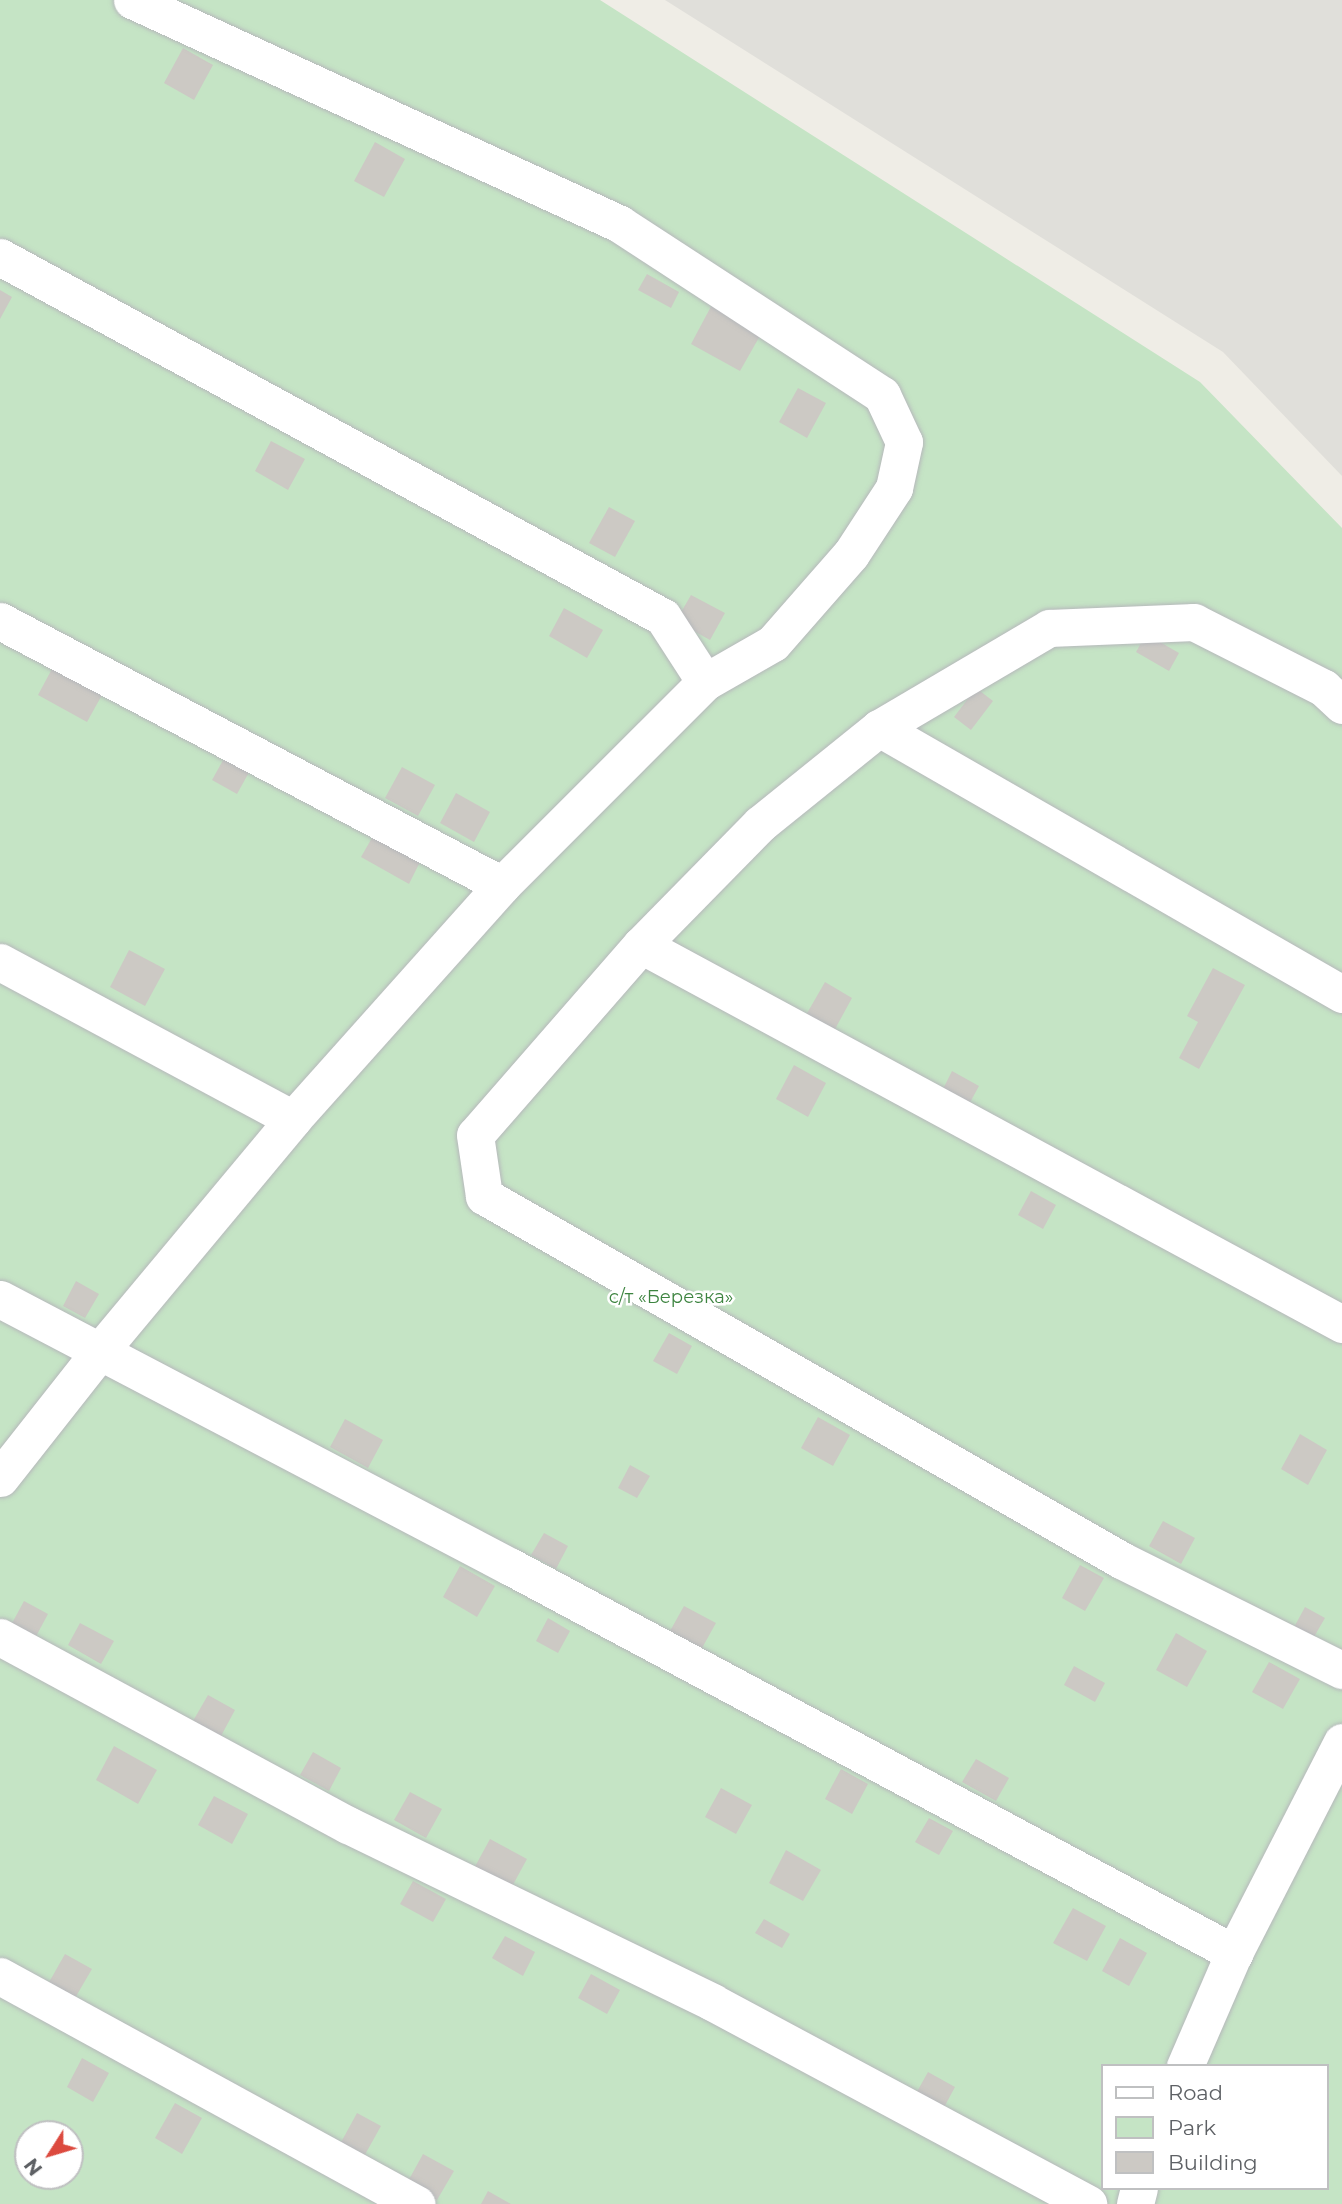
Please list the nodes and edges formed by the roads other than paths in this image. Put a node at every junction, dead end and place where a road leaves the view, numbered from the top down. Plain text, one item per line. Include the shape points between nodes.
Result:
1 (132, 0) edge
2 (0, 257) edge
3 (0, 621) edge
4 (705, 682) junction
5 (1342, 705) edge
6 (879, 728) junction
7 (502, 885) junction
8 (640, 945) junction
9 (0, 961) edge
10 (1342, 994) edge
11 (293, 1119) junction
12 (0, 1299) edge
13 (1342, 1324) edge
14 (100, 1350) junction
15 (0, 1478) edge
16 (0, 1637) edge
17 (1342, 1670) edge
18 (1342, 1742) edge
19 (1234, 1953) junction
20 (0, 1976) edge
21 (1186, 2064) edge
22 (417, 2204) edge
23 (1088, 2204) edge

1 - 4 lane via 620,224 881,396 904,442 894,488 851,554 773,643
2 - 4 lane via 663,617
3 - 7 lane
4 - 7 lane
5 - 6 lane via 1324,688 1194,622 1049,628
6 - 8 lane via 760,824
6 - 10 lane
7 - 11 lane
8 - 13 lane
8 - 17 lane via 475,1135 484,1196 1121,1560
9 - 11 lane
11 - 14 lane
12 - 14 lane
14 - 15 lane
14 - 19 lane
16 - 23 lane via 348,1825 712,2003
18 - 19 lane
19 - 21 lane
20 - 22 lane

